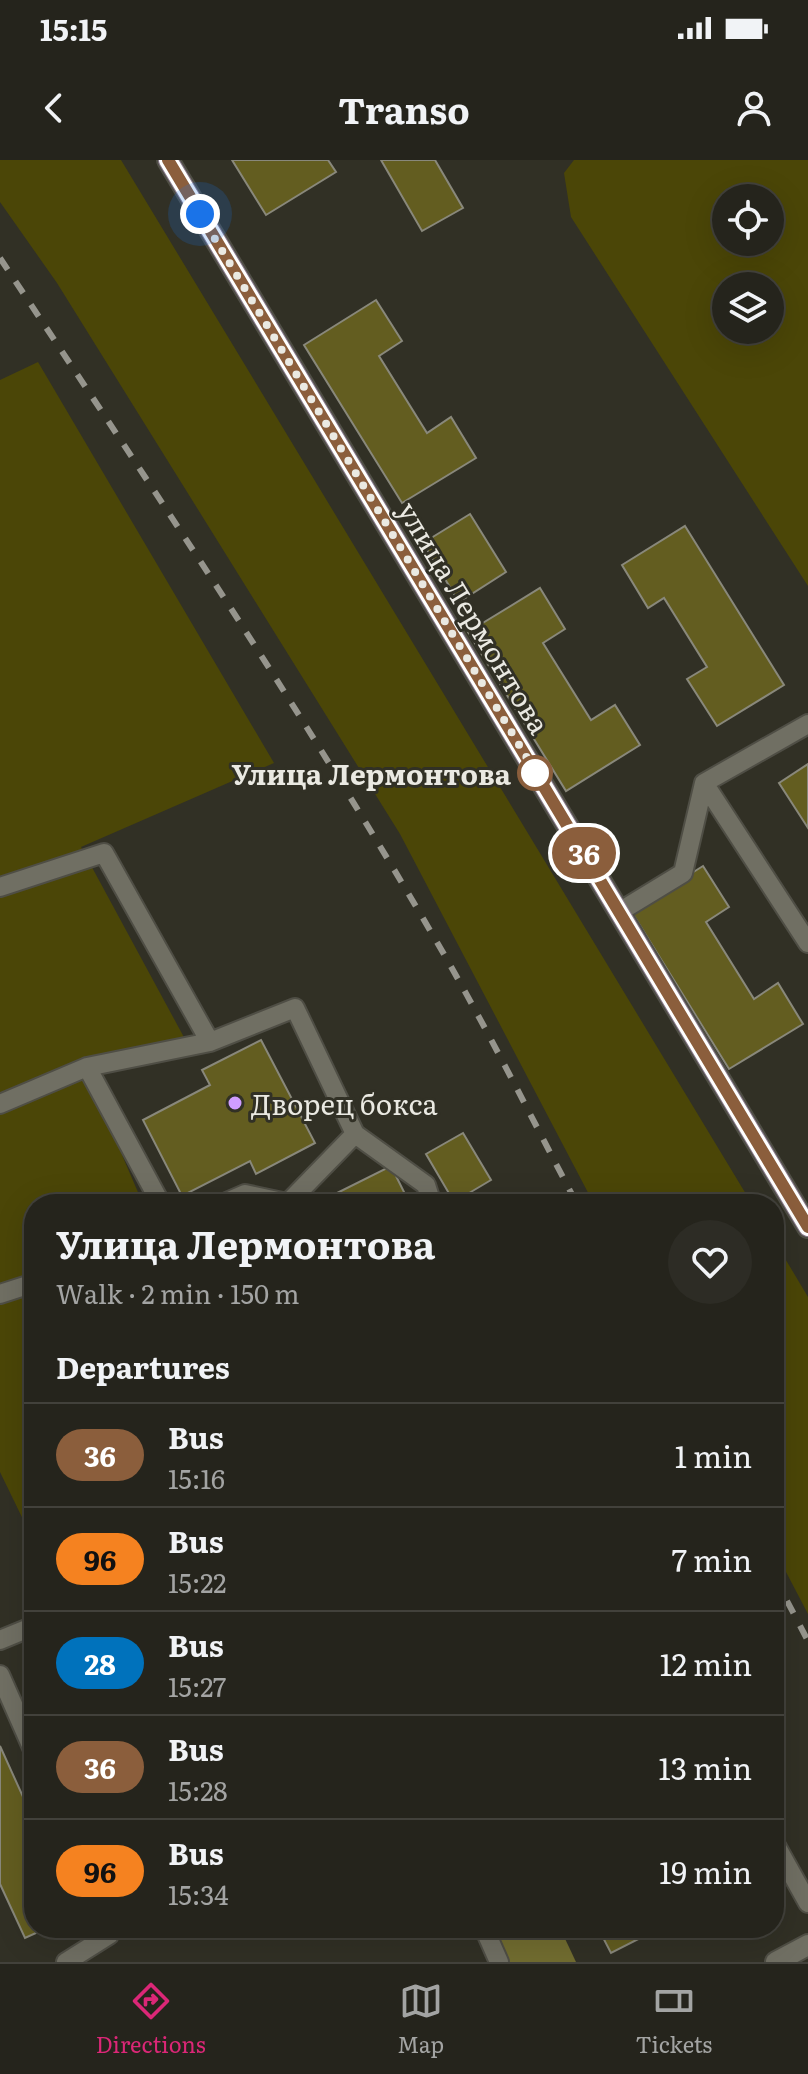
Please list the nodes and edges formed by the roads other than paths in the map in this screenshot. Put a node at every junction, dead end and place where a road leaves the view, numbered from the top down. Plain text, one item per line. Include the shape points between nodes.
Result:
1 (168, 160) edge
2 (808, 724) edge
3 (704, 783) junction
4 (0, 887) edge
5 (619, 912) junction
6 (808, 943) edge
7 (210, 1042) junction
8 (87, 1067) junction
9 (0, 1104) edge
10 (355, 1134) junction
11 (156, 1194) edge
12 (297, 1194) edge
13 (429, 1194) edge
14 (808, 1227) edge
15 (24, 1286) edge
16 (0, 1294) edge
17 (24, 1630) edge
18 (0, 1640) edge
19 (0, 1675) edge
20 (24, 1726) edge
21 (784, 1860) edge
22 (808, 1903) edge
23 (104, 1938) edge
24 (488, 1938) edge
25 (808, 1945) edge
26 (66, 1962) edge
27 (499, 1962) edge
28 (776, 1962) edge

1 - 5 main road, улица Лермонтова
2 - 3 lane
3 - 5 lane via 683,873
3 - 6 lane
4 - 7 lane via 104,853
5 - 14 main road, улица Лермонтова
7 - 8 lane
7 - 10 lane via 295,1008
8 - 9 lane
8 - 11 lane
10 - 12 lane
10 - 13 lane via 426,1185
15 - 16 lane
17 - 18 lane
19 - 20 lane
21 - 22 lane
23 - 26 lane
24 - 27 lane
25 - 28 street

